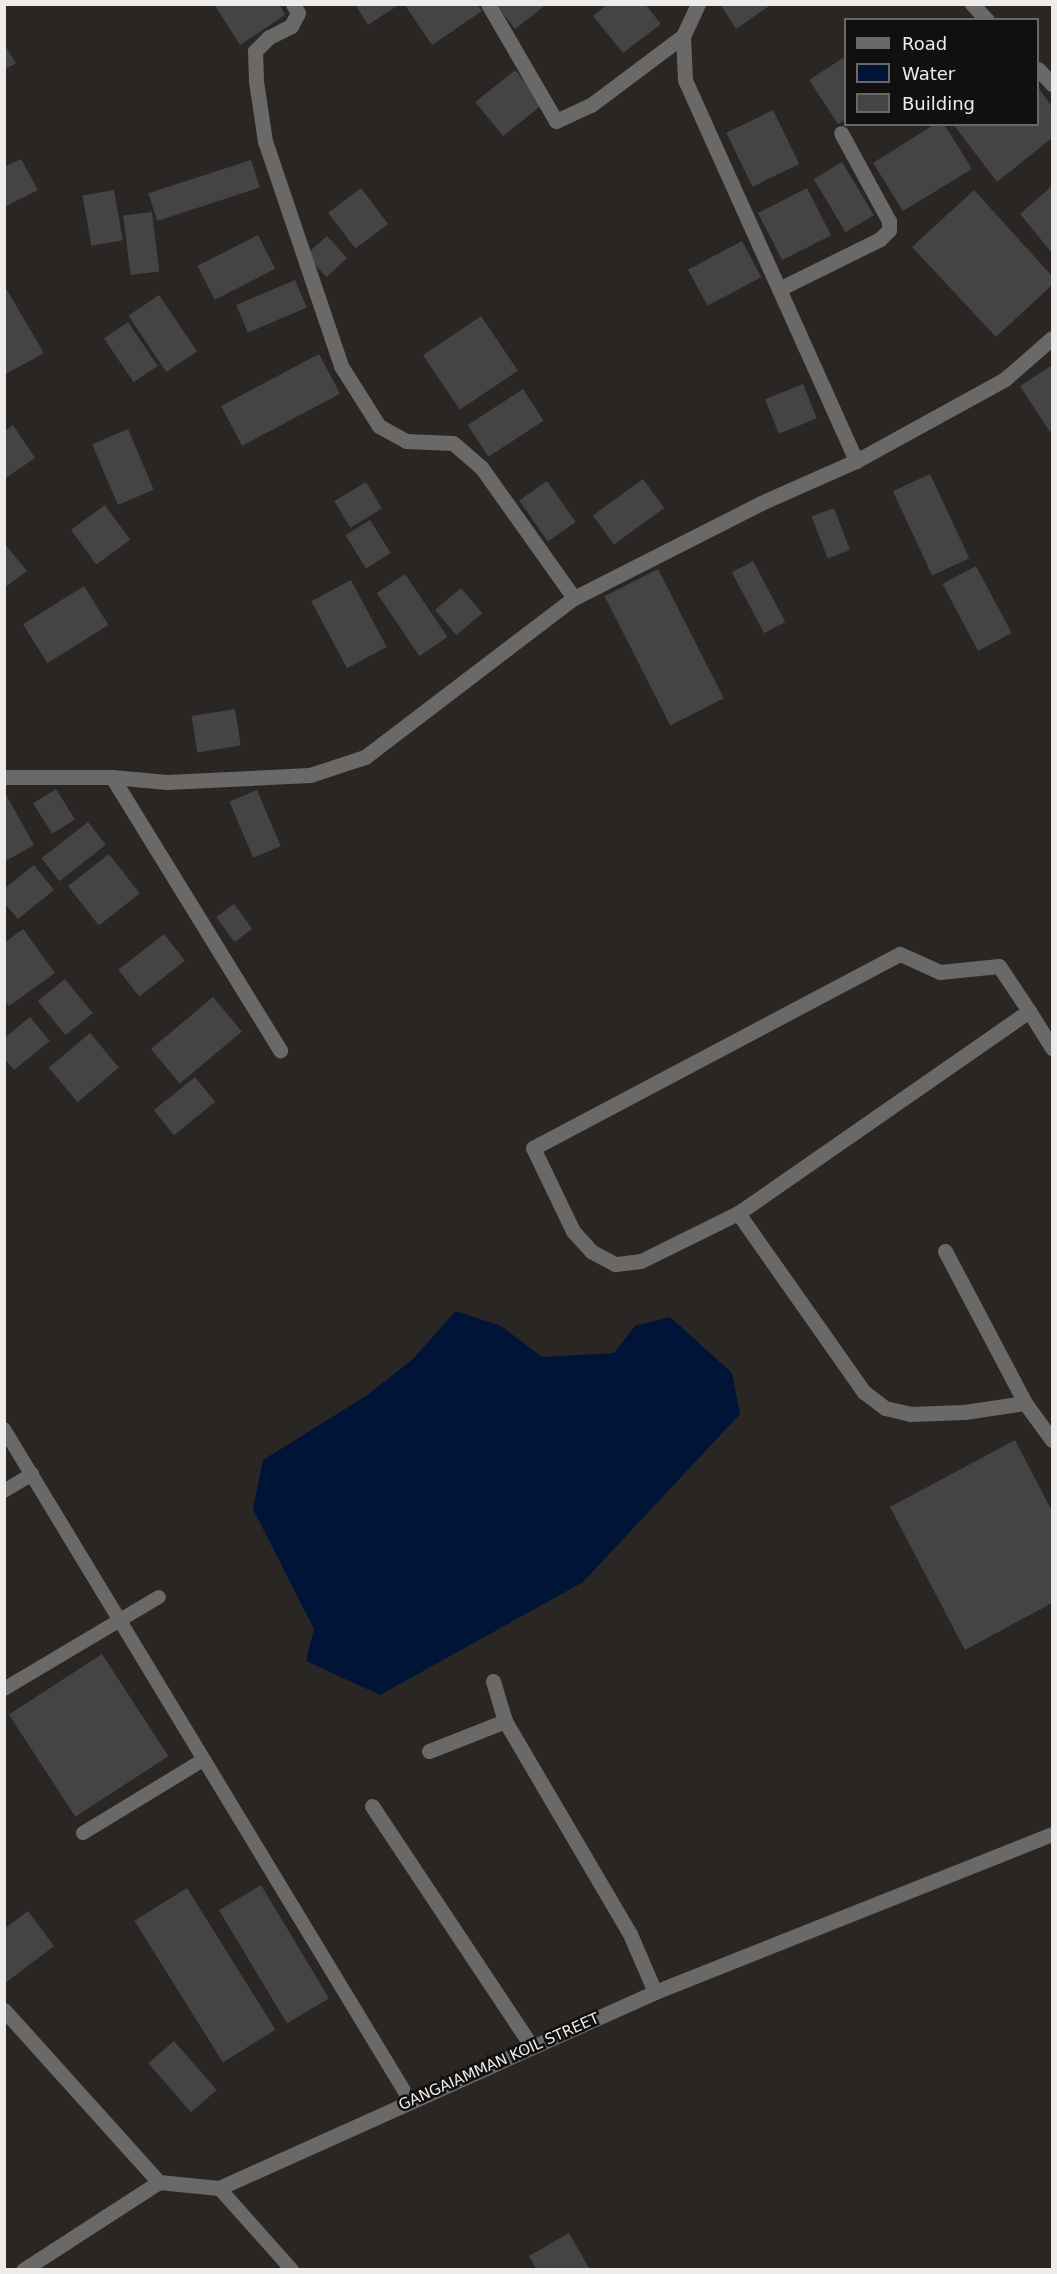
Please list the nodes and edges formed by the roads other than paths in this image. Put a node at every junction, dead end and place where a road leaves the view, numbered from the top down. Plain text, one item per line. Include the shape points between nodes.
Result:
1 (293, 4) edge
2 (488, 4) edge
3 (698, 4) edge
4 (972, 4) edge
5 (985, 18) edge
6 (683, 36) junction
7 (1039, 70) edge
8 (1053, 84) edge
9 (841, 133) dead end
10 (779, 289) junction
11 (1053, 338) edge
12 (856, 461) junction
13 (574, 598) junction
14 (4, 777) edge
15 (112, 777) junction
16 (1029, 1011) junction
17 (1053, 1047) edge
18 (280, 1050) dead end
19 (738, 1213) junction
20 (945, 1251) dead end
21 (1025, 1402) junction
22 (4, 1429) edge
23 (1053, 1440) edge
24 (32, 1474) junction
25 (4, 1491) edge
26 (159, 1597) dead end
27 (118, 1619) junction
28 (493, 1681) dead end
29 (4, 1689) edge
30 (505, 1721) junction
31 (429, 1751) dead end
32 (203, 1760) junction
33 (372, 1806) dead end
34 (83, 1833) dead end
35 (1053, 1834) edge
36 (656, 1992) junction
37 (4, 2010) edge
38 (532, 2047) junction
39 (411, 2102) junction
40 (159, 2182) junction
41 (219, 2188) junction
42 (23, 2270) edge
43 (292, 2270) edge

1 - 13 street via 298,13 291,26 269,37 255,51 256,81 265,141 341,366 379,426 406,441 453,443 481,467
2 - 6 street via 556,121 591,105
3 - 6 street
4 - 5 street
6 - 10 street via 685,80
7 - 8 street
9 - 10 street via 890,221 889,230 880,239
10 - 12 street
11 - 12 street via 1005,379
12 - 13 street via 761,503
13 - 15 street via 366,757 310,775 167,782
14 - 15 street
15 - 18 street
16 - 17 street
16 - 19 street
16 - 19 street via 999,966 940,972 900,954 533,1148 573,1231 591,1251 615,1264 641,1261
19 - 21 street via 864,1392 885,1408 910,1414 964,1412
20 - 21 street
21 - 23 street
22 - 24 lane
24 - 25 lane
24 - 27 lane
26 - 27 lane
27 - 29 lane
27 - 32 lane
28 - 30 street
30 - 31 street
30 - 36 street via 630,1934
32 - 34 lane
32 - 39 lane
33 - 38 street
35 - 36 street, GANGAIAMMAN KOIL STREET
36 - 38 street, GANGAIAMMAN KOIL STREET
37 - 40 street
38 - 39 street, GANGAIAMMAN KOIL STREET
39 - 41 street, GANGAIAMMAN KOIL STREET
40 - 41 street, GANGAIAMMAN KOIL STREET
40 - 42 street
41 - 43 lane

